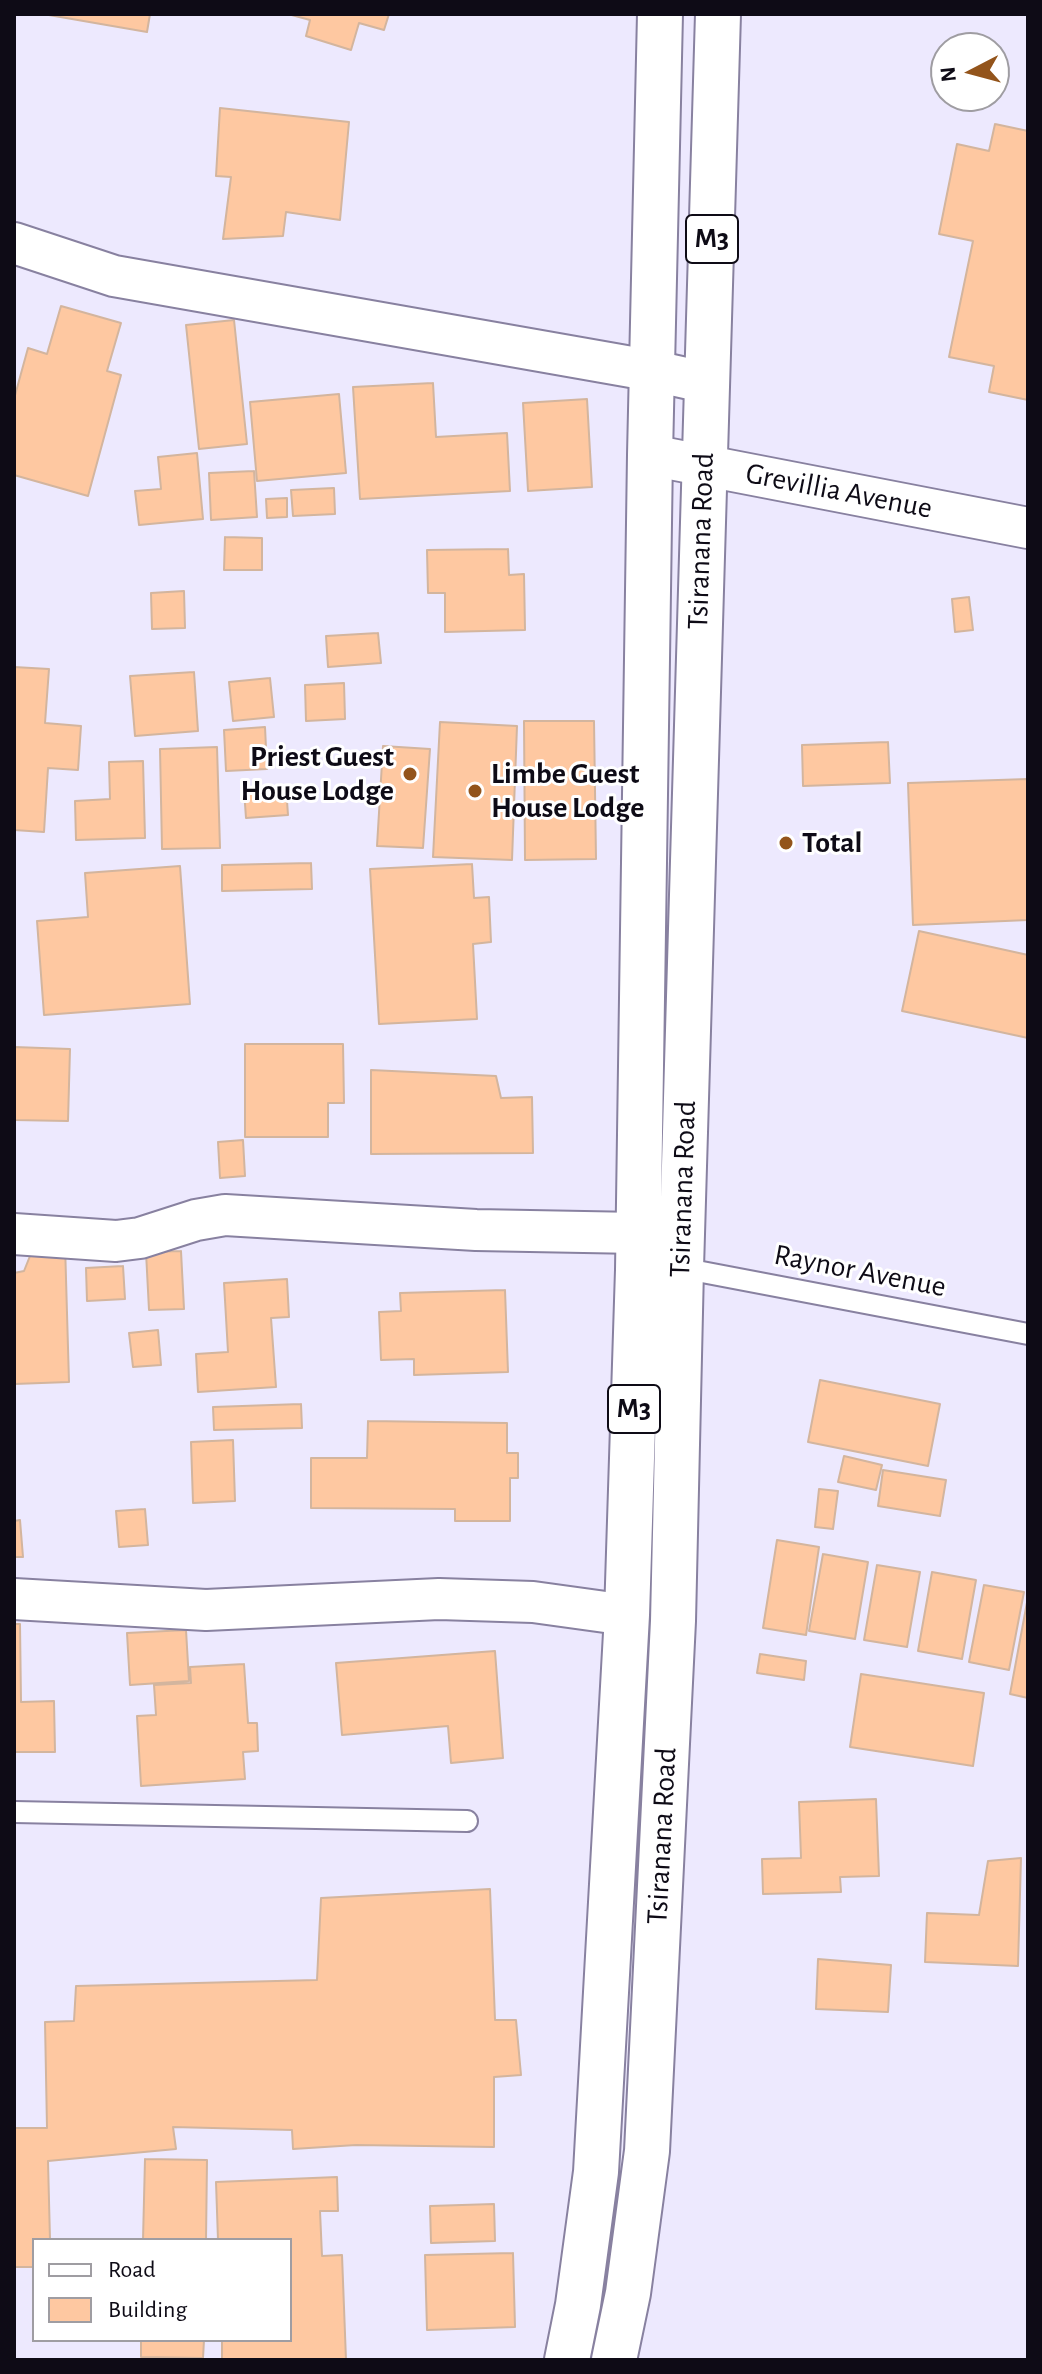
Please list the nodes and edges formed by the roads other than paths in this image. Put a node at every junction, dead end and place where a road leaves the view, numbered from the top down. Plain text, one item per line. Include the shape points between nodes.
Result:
1 (660, 14) edge
2 (718, 14) edge
3 (14, 243) edge
4 (654, 371) junction
5 (708, 383) junction
6 (650, 455) junction
7 (703, 465) junction
8 (1028, 528) edge
9 (638, 1233) junction
10 (14, 1234) edge
11 (681, 1268) junction
12 (1028, 1334) edge
13 (14, 1599) edge
14 (627, 1615) junction
15 (14, 1812) edge
16 (467, 1821) dead end
17 (567, 2360) edge
18 (614, 2360) edge

1 - 4 highway, Tsiranana Road / M3
2 - 5 highway, Tsiranana Road / M3
3 - 4 street via 114,276
4 - 5 street
4 - 6 highway, Tsiranana Road / M3
5 - 7 highway, Tsiranana Road / M3
6 - 7 street, Grevillia Avenue
6 - 9 highway, Tsiranana Road / M3
7 - 8 street, Grevillia Avenue
7 - 11 highway, Tsiranana Road / M3
9 - 10 street via 476,1230 225,1215 116,1241
9 - 14 highway, Tsiranana Road / M3
11 - 12 lane, Raynor Avenue
11 - 18 highway, Tsiranana Road / M3 via 673,1621 647,2151
13 - 14 street via 206,1610 439,1599 533,1602
14 - 17 highway, Tsiranana Road / M3 via 596,2172
15 - 16 lane

